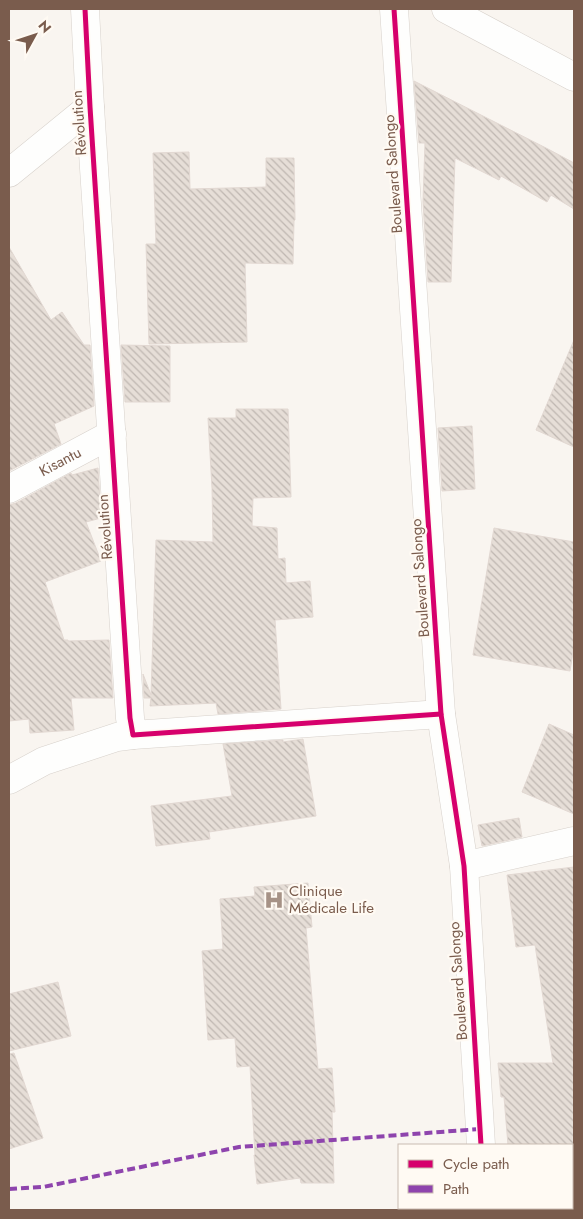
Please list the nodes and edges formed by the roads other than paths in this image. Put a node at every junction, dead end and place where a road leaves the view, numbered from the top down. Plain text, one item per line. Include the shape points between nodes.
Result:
1 (85, 9) edge
2 (394, 9) edge
3 (446, 9) edge
4 (574, 77) edge
5 (90, 107) junction
6 (9, 173) edge
7 (112, 434) junction
8 (9, 489) edge
9 (441, 714) junction
10 (133, 735) junction
11 (9, 780) edge
12 (574, 841) edge
13 (464, 866) junction
14 (481, 1144) edge

1 - 5 street, Révolution
2 - 9 street, Boulevard Salongo
3 - 4 street
5 - 6 street
5 - 7 street, Révolution
7 - 8 street, Kisantu
7 - 10 street, Révolution
9 - 10 street
9 - 13 street, Boulevard Salongo
10 - 11 street via 44,760
12 - 13 street
13 - 14 street, Boulevard Salongo

